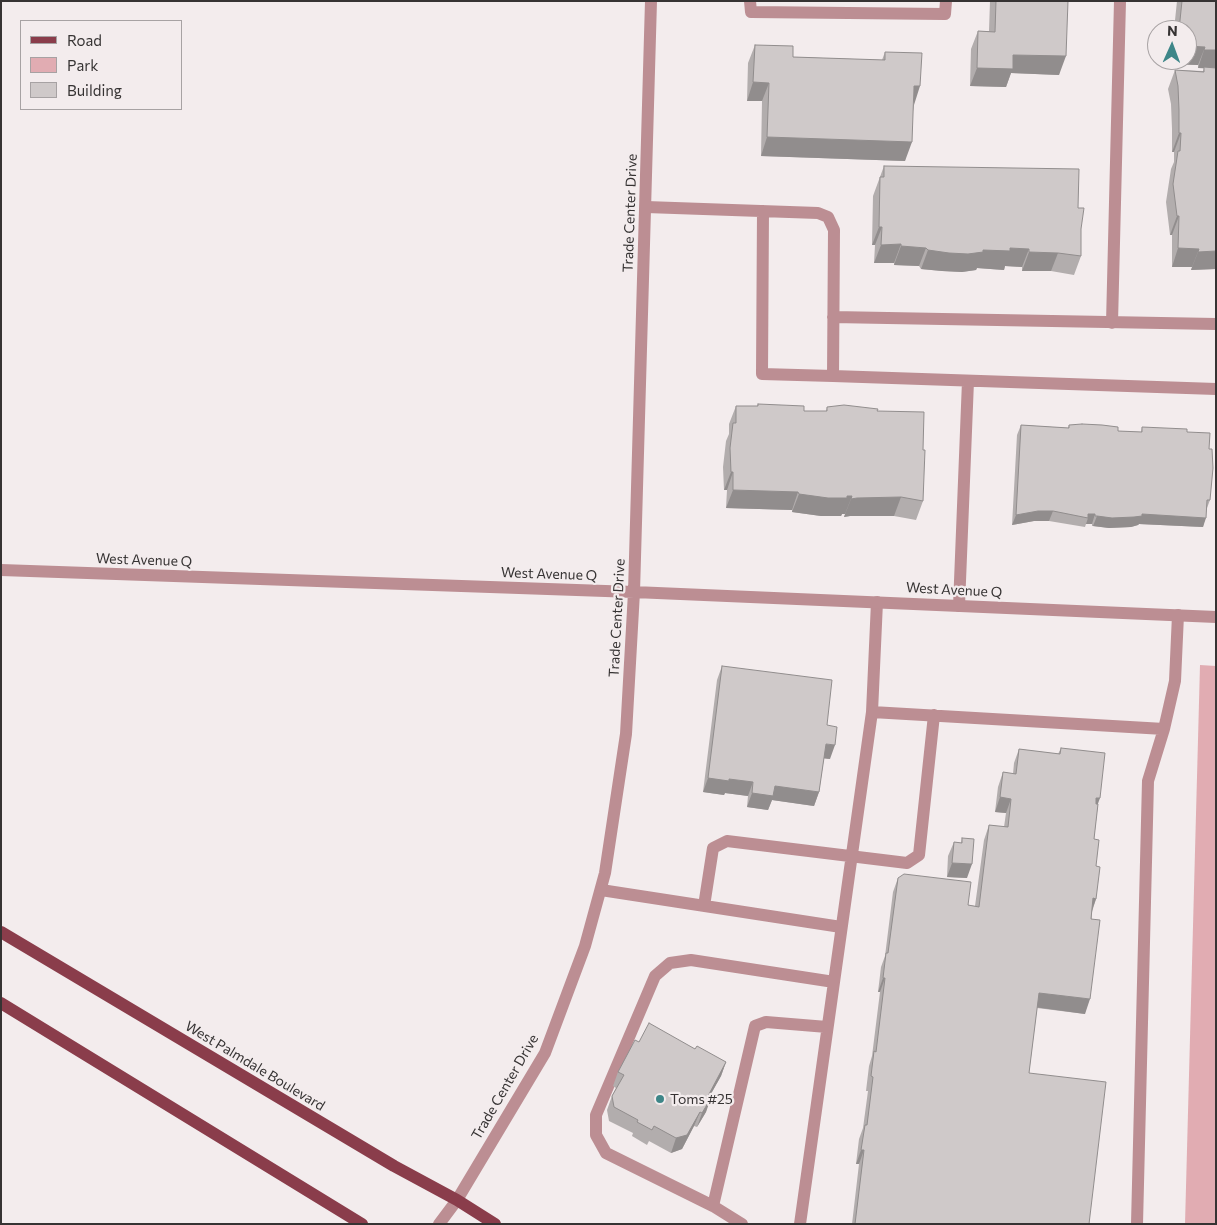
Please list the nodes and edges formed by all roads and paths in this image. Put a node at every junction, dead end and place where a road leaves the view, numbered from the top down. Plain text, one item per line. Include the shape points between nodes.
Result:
1 (652, 1) edge
2 (750, 1) edge
3 (946, 1) edge
4 (1120, 1) edge
5 (646, 207) junction
6 (763, 211) junction
7 (833, 317) junction
8 (1112, 323) junction
9 (1216, 324) edge
10 (833, 376) junction
11 (968, 381) junction
12 (1216, 389) edge
13 (1, 570) edge
14 (634, 592) junction
15 (878, 602) junction
16 (959, 606) junction
17 (1178, 615) junction
18 (1216, 617) edge
19 (872, 712) junction
20 (934, 715) junction
21 (1164, 729) junction
22 (852, 856) junction
23 (601, 890) junction
24 (704, 906) junction
25 (841, 927) junction
26 (1, 932) edge
27 (834, 982) junction
28 (1, 1003) edge
29 (827, 1026) junction
30 (456, 1200) junction
31 (713, 1206) junction
32 (362, 1224) edge
33 (439, 1224) edge
34 (495, 1224) edge
35 (742, 1224) edge
36 (800, 1224) edge
37 (1137, 1224) edge

1 - 5 street, Trade Center Drive
2 - 3 street via 751,12 946,14
4 - 8 street
5 - 6 street
5 - 14 street, Trade Center Drive
6 - 7 street via 818,213 828,217 834,230
6 - 10 street via 762,374
7 - 8 street
7 - 10 street
8 - 9 street
10 - 11 street
11 - 12 street
11 - 16 street
13 - 14 street, West Avenue Q
14 - 15 street, West Avenue Q
14 - 23 street, Trade Center Drive via 626,734
15 - 16 street, West Avenue Q
15 - 19 street
16 - 17 street, West Avenue Q
17 - 18 street, West Avenue Q
17 - 21 street via 1175,681
19 - 20 street
19 - 22 street
20 - 21 street
20 - 22 street via 920,855 906,863
21 - 37 street via 1148,781
22 - 24 street via 727,841 713,848
22 - 25 street
23 - 24 street
23 - 30 street, Trade Center Drive via 585,946 545,1053
24 - 25 street
25 - 27 street
26 - 30 main road, West Palmdale Boulevard
27 - 29 street
27 - 31 street via 691,960 670,963 655,976 596,1115 596,1135 606,1152
28 - 32 main road
29 - 31 street via 766,1022 755,1026
29 - 36 street
30 - 33 street, Trade Center Drive
30 - 34 main road, West Palmdale Boulevard
31 - 35 street

